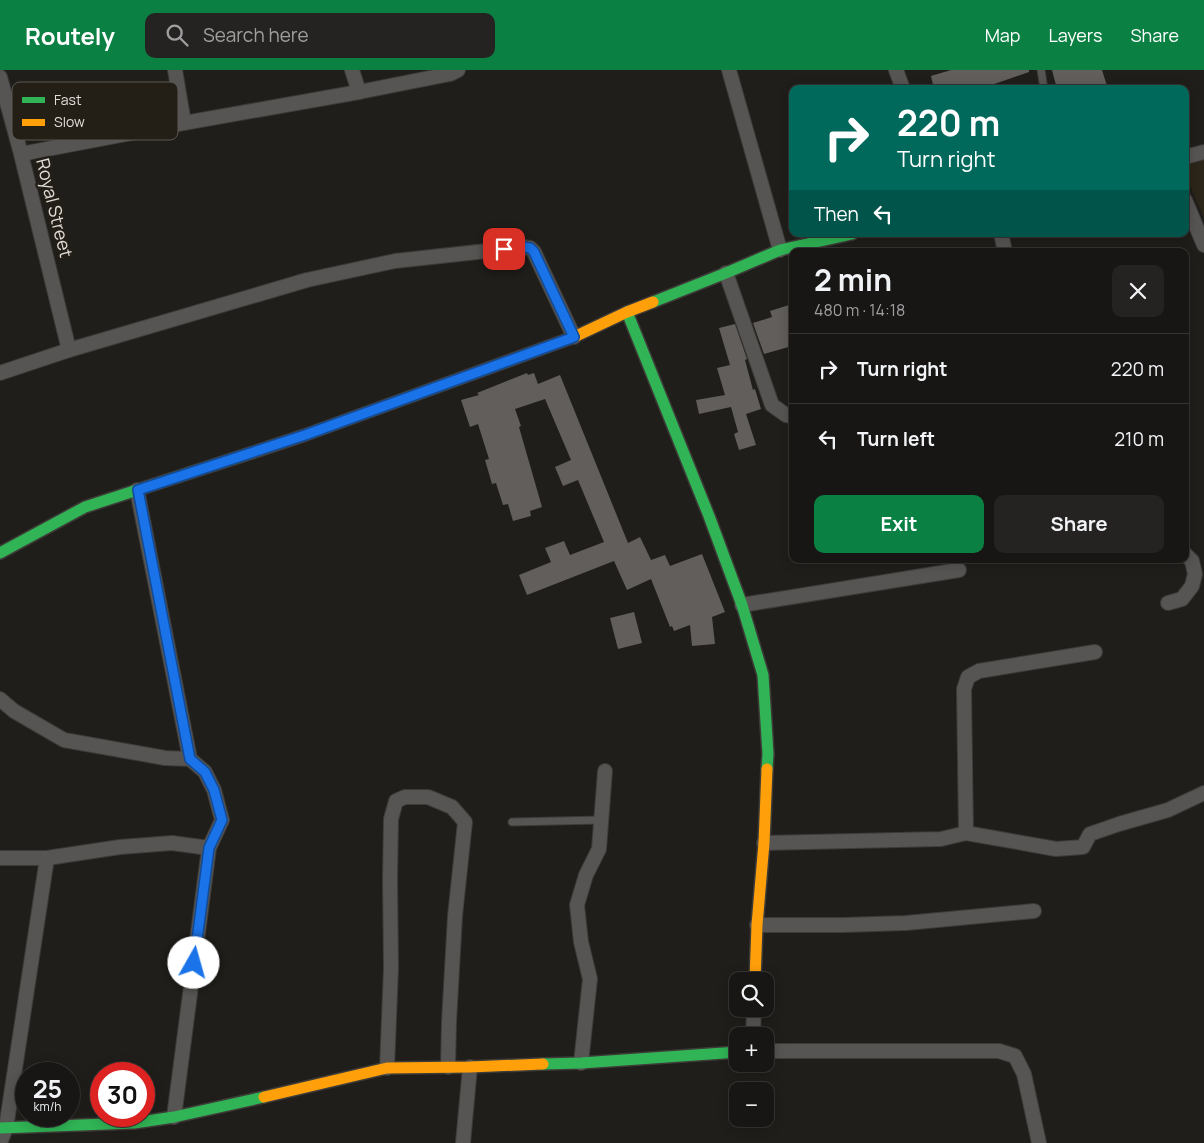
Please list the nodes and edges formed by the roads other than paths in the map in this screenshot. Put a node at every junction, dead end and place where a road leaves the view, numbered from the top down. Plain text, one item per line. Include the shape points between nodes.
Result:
1 (352, 70) edge
2 (458, 70) edge
3 (729, 70) edge
4 (896, 70) edge
5 (1041, 70) edge
6 (0, 77) edge
7 (902, 85) edge
8 (1043, 85) edge
9 (178, 88) edge
10 (359, 92) junction
11 (12, 121) edge
12 (184, 123) junction
13 (178, 124) edge
14 (17, 140) edge
15 (95, 140) edge
16 (1204, 152) edge
17 (21, 154) junction
18 (1189, 156) edge
19 (1189, 209) edge
20 (838, 237) edge
21 (1204, 245) edge
22 (789, 248) edge
23 (789, 248) edge
24 (780, 250) junction
25 (726, 273) junction
26 (627, 312) junction
27 (574, 337) junction
28 (69, 350) junction
29 (0, 373) edge
30 (789, 416) edge
31 (138, 490) junction
32 (0, 553) edge
33 (1189, 558) edge
34 (959, 570) dead end
35 (1168, 603) dead end
36 (742, 605) junction
37 (1095, 652) dead end
38 (0, 699) edge
39 (190, 759) junction
40 (605, 771) dead end
41 (1204, 793) edge
42 (601, 820) junction
43 (512, 822) dead end
44 (966, 833) junction
45 (764, 843) junction
46 (209, 848) junction
47 (0, 858) edge
48 (47, 858) junction
49 (1034, 911) dead end
50 (757, 925) junction
51 (755, 972) edge
52 (774, 1050) edge
53 (729, 1053) edge
54 (580, 1063) junction
55 (448, 1067) junction
56 (470, 1067) junction
57 (387, 1068) junction
58 (174, 1116) junction
59 (3, 1128) edge
60 (0, 1143) edge
61 (463, 1143) edge
62 (1039, 1143) edge

1 - 10 street
2 - 10 street
3 - 24 street
4 - 7 street
5 - 8 lane
6 - 11 street, Royal Street
9 - 12 street
10 - 12 street
12 - 13 street
14 - 17 street, Royal Street
15 - 17 street
16 - 18 street
17 - 28 street, Royal Street
19 - 21 street
20 - 22 street
23 - 24 street
24 - 25 street
25 - 26 street
25 - 30 street via 772,405
26 - 27 street
26 - 36 street
27 - 28 street via 534,252 523,247 395,261 307,280
27 - 31 street via 305,435
28 - 29 street
31 - 32 street via 85,507
31 - 39 street
33 - 35 street via 1195,574 1192,586 1182,599
34 - 36 street
36 - 45 street via 763,675 768,754
37 - 44 street via 979,671 968,677 964,690
38 - 39 street via 14,712 64,740 165,758
39 - 46 street via 205,772 222,820
40 - 42 street
41 - 44 street via 1168,810 1090,834 1083,847 1056,848
42 - 43 lane
42 - 54 street via 599,849 586,875 577,905 590,979
44 - 45 street via 941,839
45 - 50 street
46 - 48 street via 172,843
46 - 58 street
47 - 48 street
48 - 59 street
49 - 50 street via 906,923
50 - 51 street
52 - 62 street via 999,1051 1014,1056 1024,1074
53 - 54 street
54 - 56 street
55 - 56 street
55 - 57 street
55 - 57 street via 455,916 465,822 452,807 428,797 405,797 396,801 391,819
56 - 61 street
57 - 58 street
58 - 59 street via 134,1123
59 - 60 street

